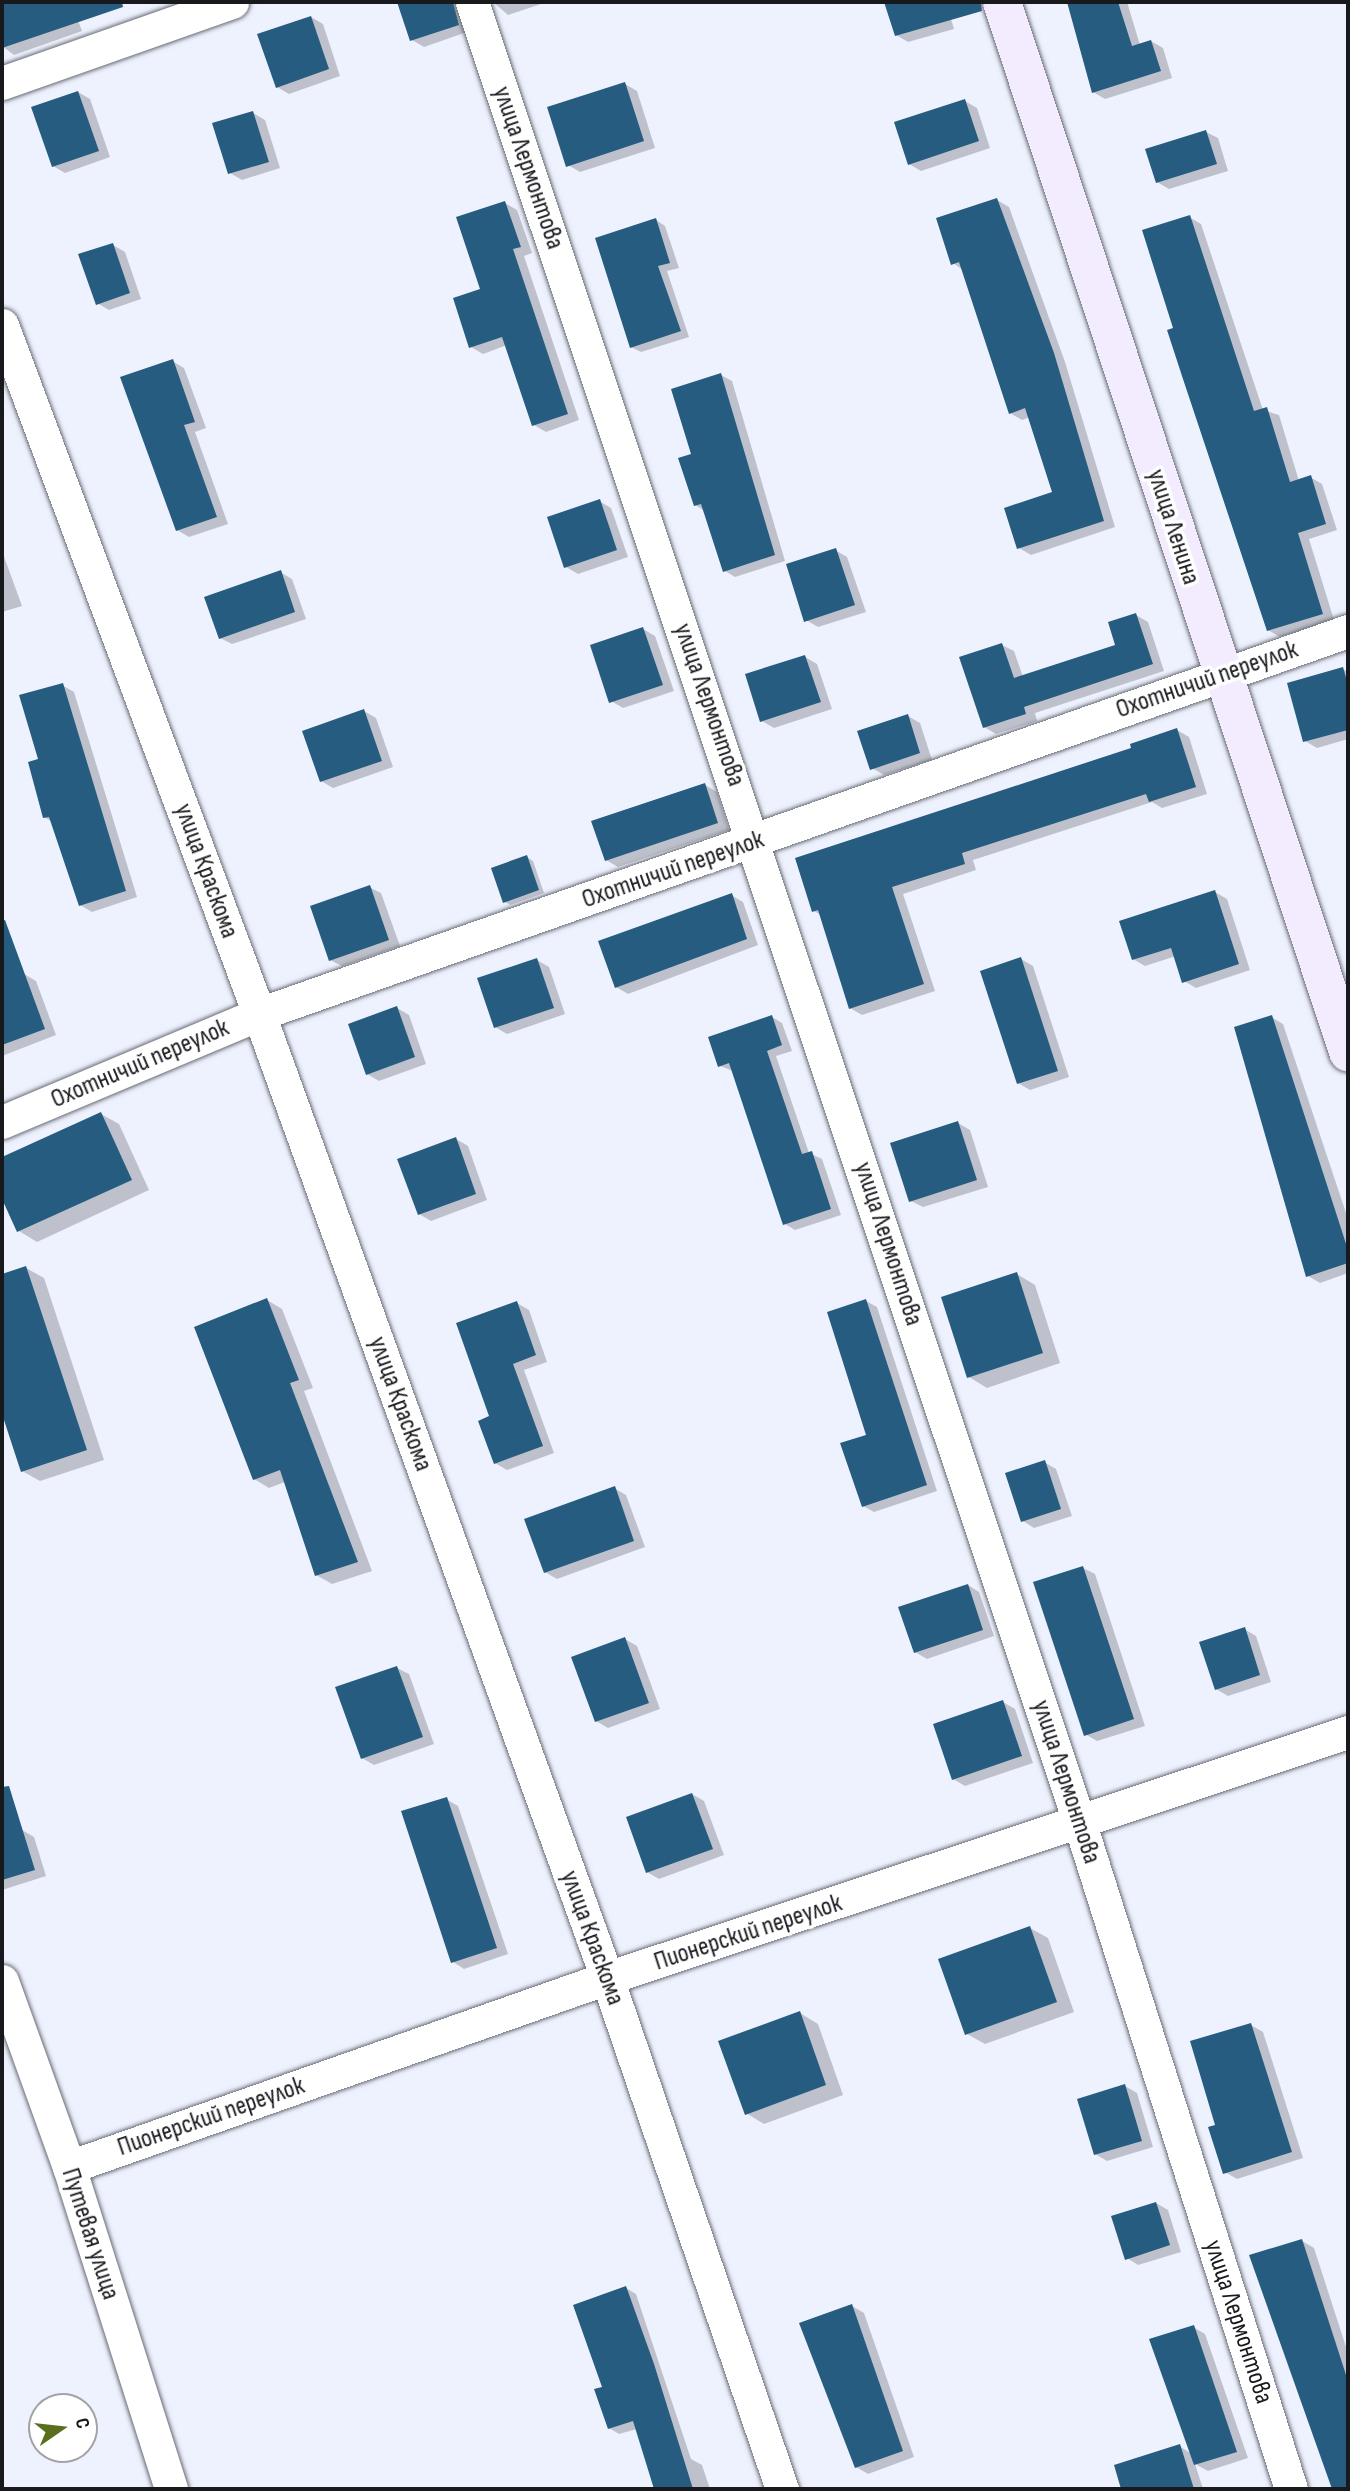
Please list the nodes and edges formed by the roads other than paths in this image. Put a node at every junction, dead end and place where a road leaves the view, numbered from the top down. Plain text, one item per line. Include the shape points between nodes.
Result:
1 (232, 2) edge
2 (472, 2) edge
3 (1002, 2) edge
4 (2, 83) edge
5 (2, 325) edge
6 (1348, 631) edge
7 (1222, 674) junction
8 (755, 842) junction
9 (259, 1014) junction
10 (1348, 1052) edge
11 (2, 1122) edge
12 (1348, 1732) edge
13 (1080, 1824) junction
14 (607, 1978) junction
15 (2, 1981) edge
16 (69, 2167) junction
17 (171, 2489) edge
18 (782, 2489) edge
19 (1291, 2489) edge

1 - 4 street
2 - 8 street, улица Лермонтова
3 - 7 main road, улица Ленина
5 - 9 street, улица Краскома
6 - 7 street, Охотничий переулок
7 - 8 street, Охотничий переулок
7 - 10 main road, улица Ленина
8 - 9 street, Охотничий переулок
8 - 13 street, улица Лермонтова
9 - 11 street, Охотничий переулок
9 - 14 street, улица Краскома
12 - 13 street, Пионерский переулок
13 - 14 street, Пионерский переулок
13 - 19 street, улица Лермонтова
14 - 16 street, Пионерский переулок
14 - 18 street, улица Краскома
15 - 16 street, Путевая улица
16 - 17 street, Путевая улица

